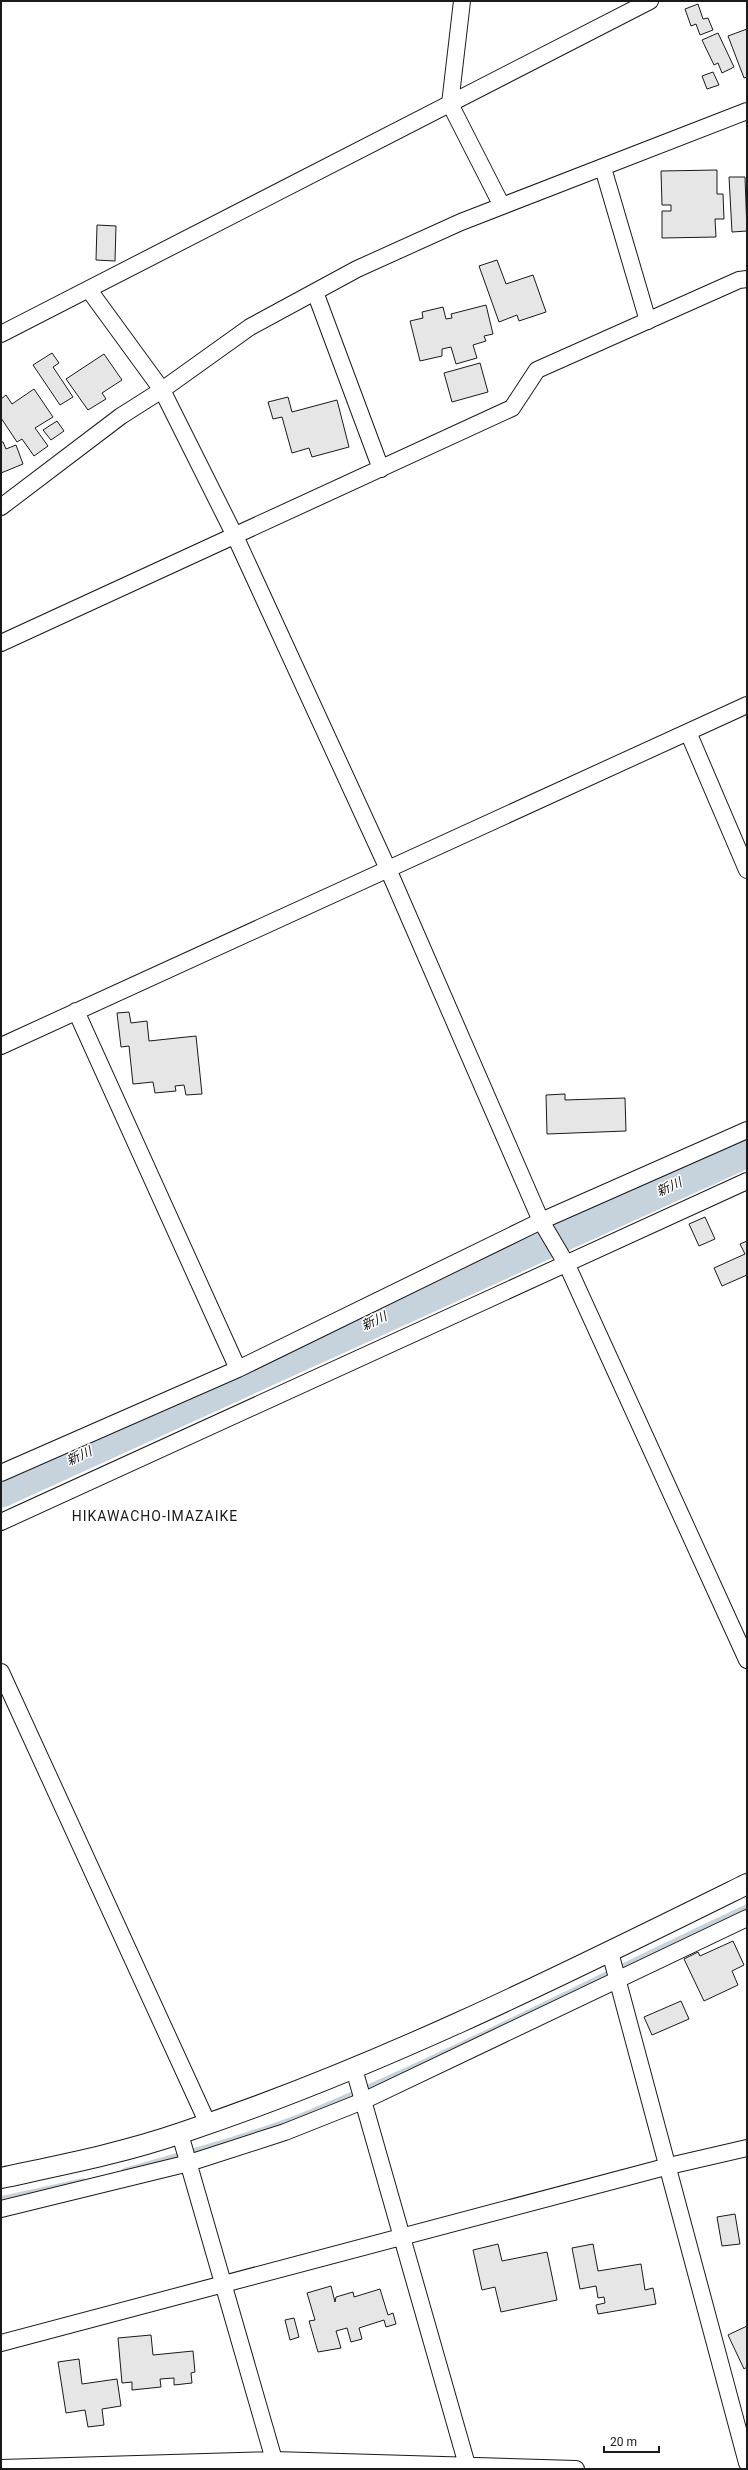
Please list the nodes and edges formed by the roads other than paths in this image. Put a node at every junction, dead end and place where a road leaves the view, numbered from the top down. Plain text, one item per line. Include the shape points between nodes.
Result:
1 (462, 1) edge
2 (650, 1) edge
3 (450, 104) junction
4 (747, 111) edge
5 (603, 168) junction
6 (502, 206) junction
7 (747, 278) edge
8 (88, 290) junction
9 (315, 292) junction
10 (648, 321) junction
11 (1, 334) edge
12 (162, 390) junction
13 (381, 469) junction
14 (1, 507) edge
15 (235, 536) junction
16 (1, 643) edge
17 (747, 706) edge
18 (688, 732) junction
19 (388, 869) junction
20 (747, 870) edge
21 (76, 1010) junction
22 (1, 1046) edge
23 (747, 1130) edge
24 (747, 1182) edge
25 (541, 1221) junction
26 (563, 1259) junction
27 (238, 1369) junction
28 (1, 1473) edge
29 (1, 1522) edge
30 (747, 1660) edge
31 (1, 1672) edge
32 (747, 1884) edge
33 (747, 1918) edge
34 (610, 1952) junction
35 (617, 1978) junction
36 (354, 2069) junction
37 (363, 2101) junction
38 (208, 2124) junction
39 (180, 2134) junction
40 (747, 2148) edge
41 (189, 2163) junction
42 (669, 2166) junction
43 (1, 2178) edge
44 (1, 2209) edge
45 (401, 2238) junction
46 (223, 2285) junction
47 (1, 2343) edge
48 (274, 2460) junction
49 (747, 2463) edge
50 (467, 2464) junction
51 (1, 2468) edge
52 (576, 2469) edge

1 - 3 street
2 - 3 street
3 - 6 street
3 - 8 street
4 - 5 street
5 - 6 street
5 - 10 street
6 - 9 street via 460,222 357,269
7 - 10 street
8 - 11 street
8 - 12 street
9 - 12 street via 250,328
9 - 13 street
10 - 13 street via 537,370 512,408
12 - 14 street via 121,416
12 - 15 street
13 - 15 street
15 - 16 street
15 - 19 street
17 - 18 street
18 - 19 street
18 - 20 street
19 - 21 street
19 - 25 street
21 - 22 street
21 - 27 street
23 - 25 street
24 - 26 street
25 - 26 street
25 - 27 street
26 - 29 street
26 - 30 street
27 - 28 street
31 - 38 street
32 - 34 street
33 - 35 street
34 - 35 street
34 - 36 street
35 - 37 street
35 - 42 street
36 - 37 street
36 - 38 street
37 - 41 street via 285,2132
37 - 45 street
38 - 39 street
39 - 41 street
39 - 43 street
40 - 42 street
41 - 44 street
41 - 46 street
42 - 45 street
42 - 49 street
45 - 46 street
45 - 50 street
46 - 47 street
46 - 48 street
48 - 50 street
48 - 51 street
50 - 52 street

